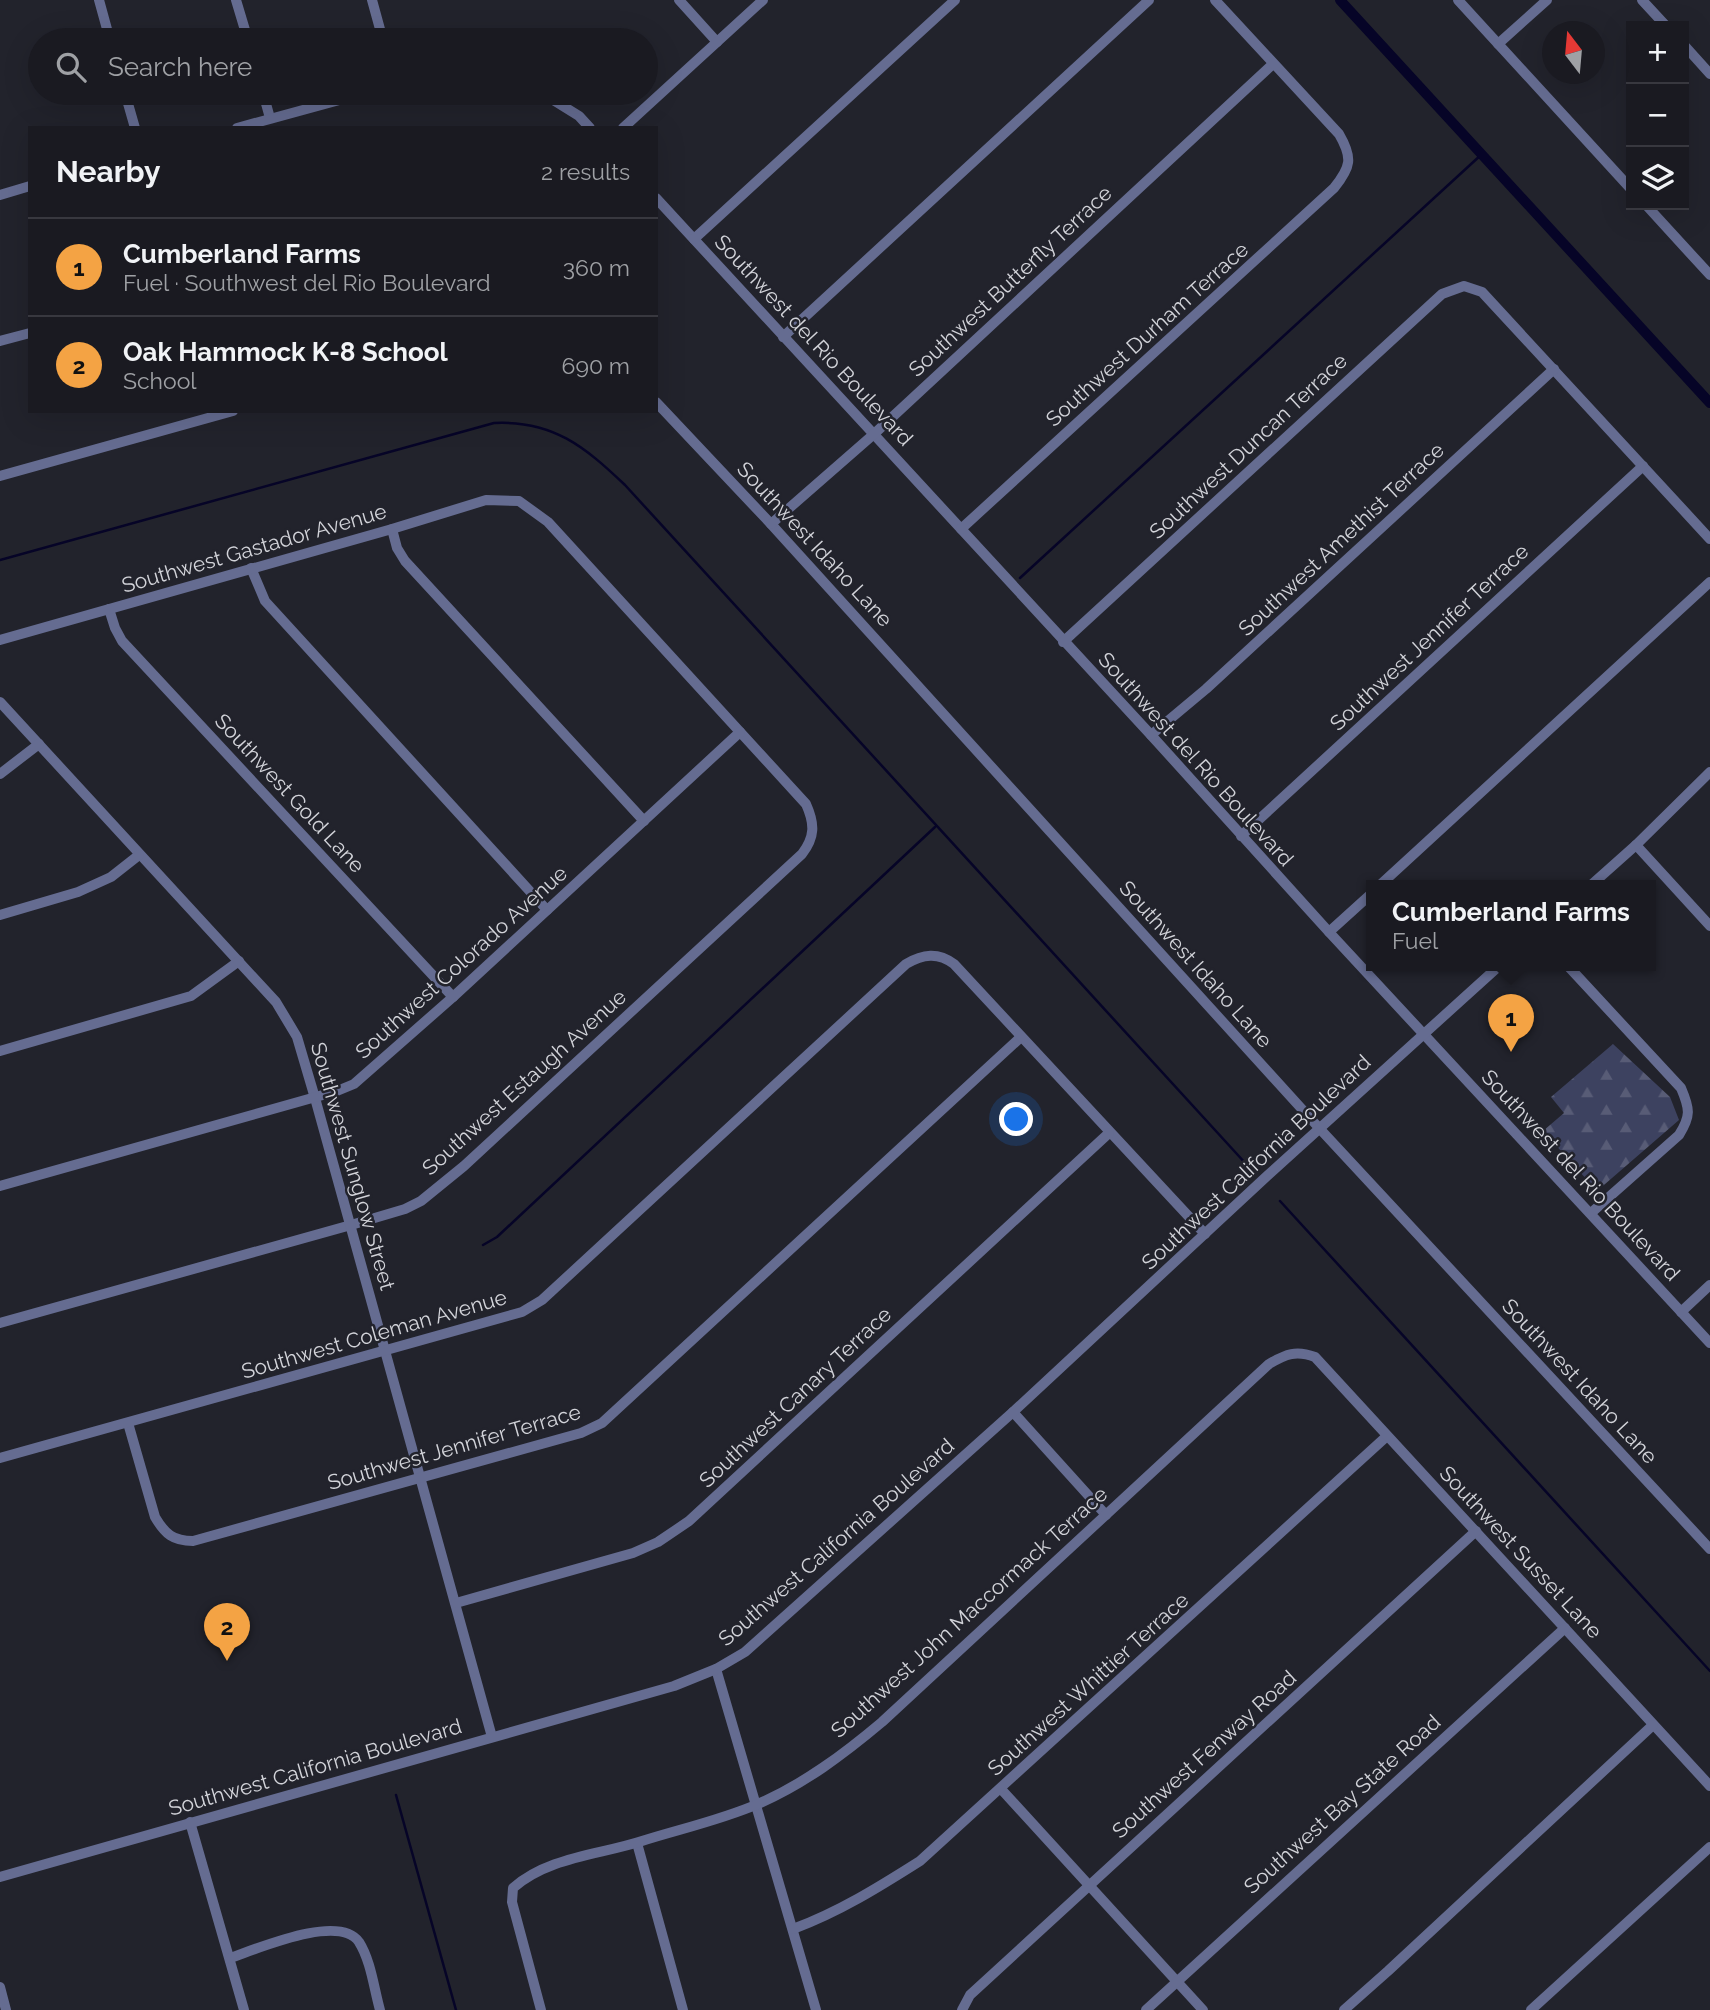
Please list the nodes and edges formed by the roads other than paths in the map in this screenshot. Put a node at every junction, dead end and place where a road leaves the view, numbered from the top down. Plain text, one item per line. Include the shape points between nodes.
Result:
1 (99, 0) edge
2 (236, 0) edge
3 (372, 0) edge
4 (679, 0) edge
5 (763, 0) edge
6 (955, 0) edge
7 (1149, 0) edge
8 (1215, 0) edge
9 (1458, 0) edge
10 (1547, 0) edge
11 (1642, 0) edge
12 (1661, 21) edge
13 (107, 28) edge
14 (244, 28) edge
15 (380, 28) edge
16 (717, 42) junction
17 (1498, 44) junction
18 (1689, 51) edge
19 (1273, 64) junction
20 (1710, 74) edge
21 (658, 96) edge
22 (128, 105) edge
23 (266, 105) edge
24 (319, 105) edge
25 (561, 105) edge
26 (648, 105) edge
27 (270, 118) junction
28 (134, 126) edge
29 (244, 126) edge
30 (588, 126) edge
31 (625, 126) edge
32 (1626, 184) edge
33 (28, 187) edge
34 (0, 195) edge
35 (658, 200) edge
36 (1651, 210) edge
37 (694, 239) junction
38 (1710, 275) edge
39 (28, 334) edge
40 (783, 337) junction
41 (0, 341) edge
42 (1554, 369) junction
43 (658, 404) edge
44 (216, 414) edge
45 (874, 434) junction
46 (1643, 466) junction
47 (0, 476) edge
48 (771, 524) junction
49 (392, 529) junction
50 (961, 529) junction
51 (1710, 539) edge
52 (251, 568) junction
53 (1710, 582) edge
54 (109, 609) junction
55 (0, 640) edge
56 (1063, 642) junction
57 (0, 702) edge
58 (740, 732) junction
59 (1151, 735) junction
60 (38, 744) junction
61 (1710, 772) edge
62 (0, 774) edge
63 (644, 821) junction
64 (1241, 836) junction
65 (1636, 845) junction
66 (139, 855) junction
67 (1387, 880) edge
68 (1597, 880) edge
69 (1366, 899) edge
70 (547, 910) junction
71 (0, 915) edge
72 (1710, 926) edge
73 (1329, 932) junction
74 (239, 961) junction
75 (1493, 971) edge
76 (1573, 971) edge
77 (453, 997) junction
78 (1424, 1034) junction
79 (1020, 1037) junction
80 (0, 1051) edge
81 (315, 1098) junction
82 (1320, 1129) junction
83 (1110, 1133) junction
84 (0, 1186) edge
85 (1591, 1213) junction
86 (351, 1225) junction
87 (1205, 1234) junction
88 (1710, 1285) edge
89 (1681, 1312) junction
90 (0, 1323) edge
91 (1710, 1343) edge
92 (385, 1351) junction
93 (1299, 1352) joint
94 (1013, 1412) junction
95 (128, 1423) junction
96 (1387, 1436) junction
97 (0, 1458) edge
98 (420, 1477) junction
99 (1106, 1514) junction
100 (1476, 1531) junction
101 (1710, 1549) edge
102 (456, 1603) junction
103 (1565, 1628) junction
104 (716, 1669) junction
105 (1653, 1724) junction
106 (492, 1738) junction
107 (1710, 1786) edge
108 (1002, 1789) junction
109 (757, 1804) junction
110 (190, 1822) junction
111 (638, 1843) junction
112 (1710, 1847) edge
113 (0, 1877) edge
114 (1088, 1886) junction
115 (793, 1929) junction
116 (230, 1958) junction
117 (1177, 1982) junction
118 (0, 1987) edge
119 (6, 2010) edge
120 (244, 2010) edge
121 (380, 2010) edge
122 (541, 2010) edge
123 (683, 2010) edge
124 (816, 2010) edge
125 (962, 2010) edge
126 (1146, 2010) edge
127 (1203, 2010) edge
128 (1343, 2010) edge
129 (1531, 2010) edge

1 - 13 street
2 - 14 street
3 - 15 street
4 - 16 street
5 - 16 street
6 - 37 street
7 - 40 street
8 - 19 street
9 - 17 street
10 - 17 street
11 - 12 street
16 - 21 street
17 - 32 street
18 - 20 street
19 - 45 street, Southwest Butterfly Terrace
19 - 50 street, Southwest Durham Terrace via 1339,134 1349,160 1346,173
22 - 28 street
23 - 27 street
24 - 27 street
25 - 30 street
26 - 31 street
27 - 29 street
33 - 34 street
35 - 37 street, Southwest del Rio Boulevard
36 - 38 street
37 - 40 street, Southwest del Rio Boulevard
39 - 41 street
40 - 45 street, Southwest del Rio Boulevard
42 - 46 street
42 - 56 street, Southwest Duncan Terrace via 1482,292 1464,286 1442,294
42 - 59 street, Southwest Amethist Terrace
43 - 48 street, Southwest Idaho Lane
44 - 47 street
45 - 48 street, Southwest Butterfly Terrace
45 - 50 street, Southwest del Rio Boulevard
46 - 51 street
46 - 64 street, Southwest Jennifer Terrace
48 - 82 street, Southwest Idaho Lane
49 - 52 street, Southwest Gastador Avenue
49 - 58 street, Southwest Gastador Avenue via 486,500 519,501 548,522
49 - 63 street via 405,561
50 - 56 street, Southwest del Rio Boulevard
52 - 54 street, Southwest Gastador Avenue
52 - 70 street via 265,601
53 - 67 street
54 - 55 street, Southwest Gastador Avenue
54 - 77 street, Southwest Gold Lane via 122,641
56 - 59 street, Southwest del Rio Boulevard
57 - 60 street, Southwest Sunglow Street
58 - 63 street, Southwest Colorado Avenue
58 - 86 street, Southwest Estaugh Avenue via 806,804 814,830 802,854 439,1187 405,1209
59 - 64 street, Southwest del Rio Boulevard
60 - 62 street
60 - 66 street, Southwest Sunglow Street
61 - 65 street
63 - 70 street, Southwest Colorado Avenue
64 - 73 street, Southwest del Rio Boulevard
65 - 68 street
65 - 72 street
66 - 71 street via 110,877 78,892
66 - 74 street, Southwest Sunglow Street
69 - 73 street
70 - 77 street, Southwest Colorado Avenue
73 - 78 street, Southwest del Rio Boulevard
74 - 80 street via 191,996
74 - 81 street, Southwest Sunglow Street via 276,1002 297,1037
75 - 78 street, Southwest California Boulevard
76 - 85 street via 1681,1088 1688,1103 1688,1119 1679,1135
77 - 81 street, Southwest Colorado Avenue via 354,1084
78 - 82 street, Southwest California Boulevard
78 - 85 street, Southwest del Rio Boulevard
79 - 83 street
79 - 92 street, Southwest Coleman Avenue via 954,964 941,956 906,964 542,1300 522,1312
79 - 98 street, Southwest Jennifer Terrace via 602,1423 581,1433
81 - 84 street, Southwest Colorado Avenue
81 - 86 street, Southwest Sunglow Street
82 - 87 street, Southwest California Boulevard
82 - 101 street, Southwest Idaho Lane
83 - 87 street
83 - 102 street, Southwest Canary Terrace via 689,1521 633,1553
85 - 89 street, Southwest del Rio Boulevard
86 - 90 street, Southwest Estaugh Avenue
86 - 92 street, Southwest Sunglow Street
87 - 94 street, Southwest California Boulevard
88 - 89 street
89 - 91 street, Southwest del Rio Boulevard
92 - 95 street, Southwest Coleman Avenue
92 - 98 street, Southwest Sunglow Street
93 - 96 street, Southwest Susset Lane via 1315,1357
93 - 99 street, Southwest John Maccormack Terrace via 1269,1364
94 - 99 street
94 - 104 street, Southwest California Boulevard via 745,1652
95 - 97 street, Southwest Coleman Avenue
95 - 98 street, Southwest Jennifer Terrace via 156,1517 163,1531 181,1541
96 - 100 street, Southwest Susset Lane
96 - 108 street, Southwest Whittier Terrace
98 - 102 street, Southwest Sunglow Street
99 - 109 street, Southwest John Maccormack Terrace via 853,1746
100 - 103 street, Southwest Susset Lane
100 - 114 street, Southwest Fenway Road
102 - 106 street, Southwest Sunglow Street
103 - 105 street, Southwest Susset Lane
103 - 117 street, Southwest Bay State Road
104 - 106 street, Southwest California Boulevard via 674,1686
104 - 109 street
105 - 107 street, Southwest Susset Lane
105 - 128 street
106 - 110 street, Southwest California Boulevard
108 - 114 street
108 - 115 street, Southwest Whittier Terrace via 920,1861 877,1889
109 - 111 street, Southwest John Maccormack Terrace
109 - 115 street
110 - 113 street, Southwest California Boulevard
110 - 116 street
111 - 122 street, Southwest John Maccormack Terrace via 548,1866 527,1875 513,1888 515,1916
111 - 123 street
112 - 129 street
114 - 117 street
114 - 125 street, Southwest Fenway Road via 970,1995
115 - 124 street
116 - 120 street
116 - 121 street via 321,1930 345,1931 362,1948
117 - 126 street, Southwest Bay State Road
117 - 127 street
118 - 119 street

